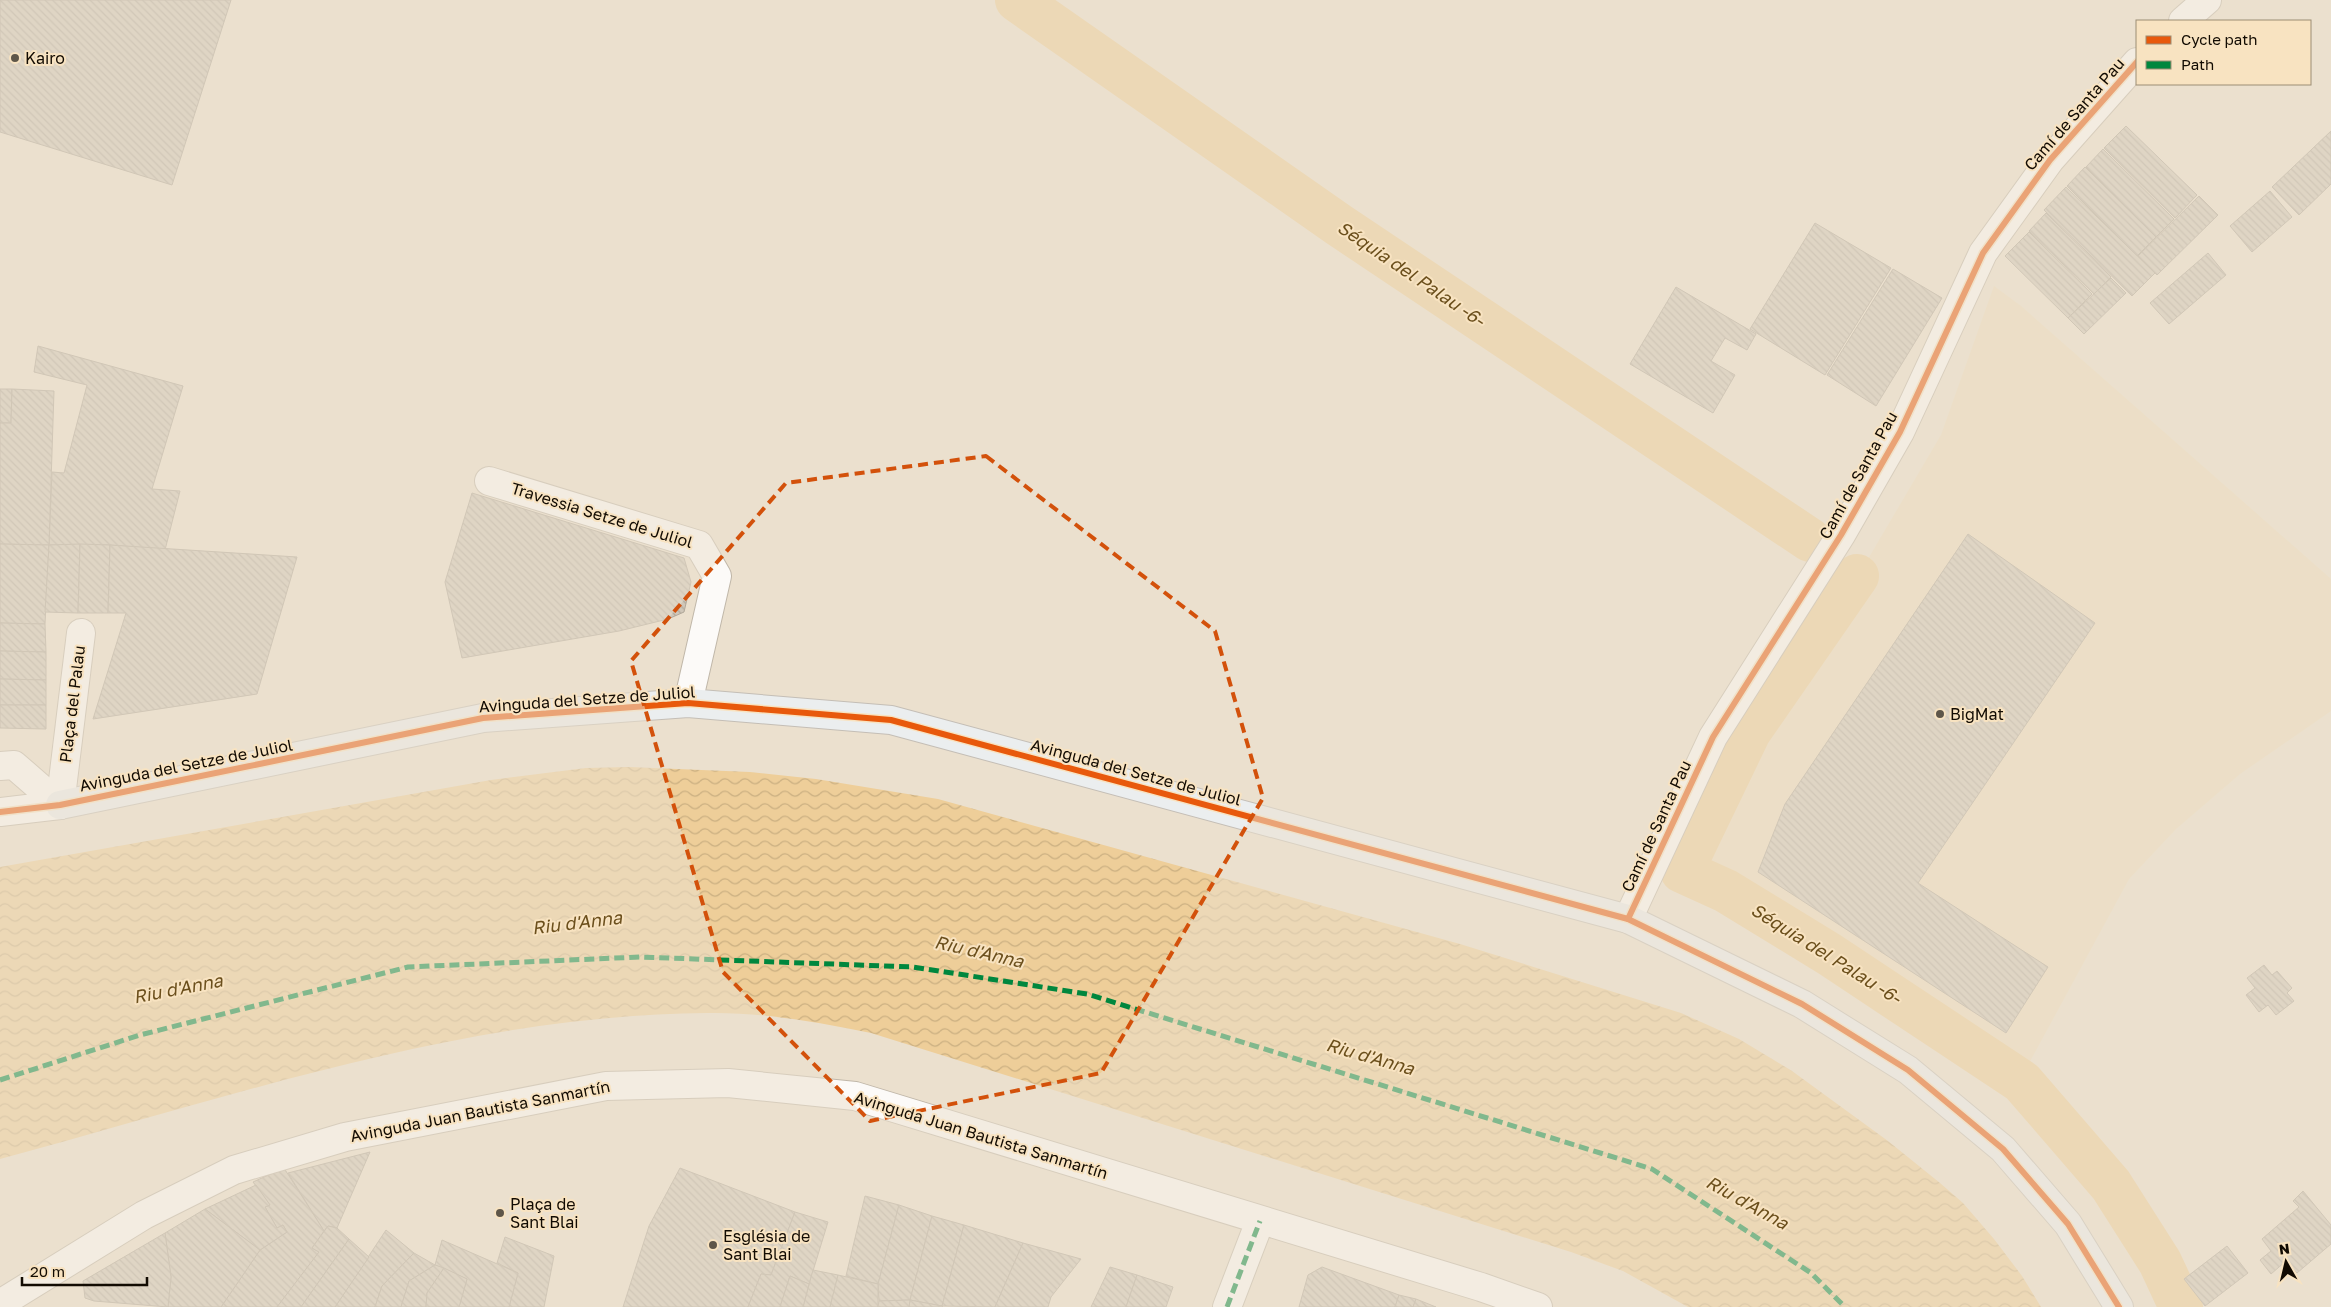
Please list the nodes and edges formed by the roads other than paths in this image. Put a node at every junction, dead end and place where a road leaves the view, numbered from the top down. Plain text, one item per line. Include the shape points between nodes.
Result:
1 (2207, 0) edge
2 (2184, 20) edge
3 (2136, 63) edge
4 (489, 481) dead end
5 (81, 633) dead end
6 (688, 703) junction
7 (0, 766) edge
8 (60, 804) junction
9 (0, 812) edge
10 (1628, 919) junction
11 (1260, 1221) junction
12 (0, 1305) edge
13 (14, 1307) edge
14 (1227, 1307) edge
15 (1538, 1307) edge
16 (2119, 1307) edge

1 - 2 street
3 - 10 street, Camí de Santa Pau via 2050,160 1983,252 1900,432 1842,535 1713,737
4 - 6 street, Travessia Setze de Juliol via 699,545 717,576
5 - 8 street, Plaça del Palau
6 - 8 main road, Avinguda del Setze de Juliol via 483,718
6 - 10 main road, Avinguda del Setze de Juliol via 892,720
7 - 8 street via 14,765
8 - 9 street, Avinguda del Setze de Juliol
10 - 16 main road, Avinguda del Setze de Juliol via 1802,1004 1908,1070 2003,1149 2068,1224
11 - 12 street, Avinguda Juan Bautista Sanmartín via 855,1096 728,1083 606,1086 345,1137 231,1171 144,1215
11 - 14 street
11 - 15 street, Avinguda Juan Bautista Sanmartín
12 - 13 street

